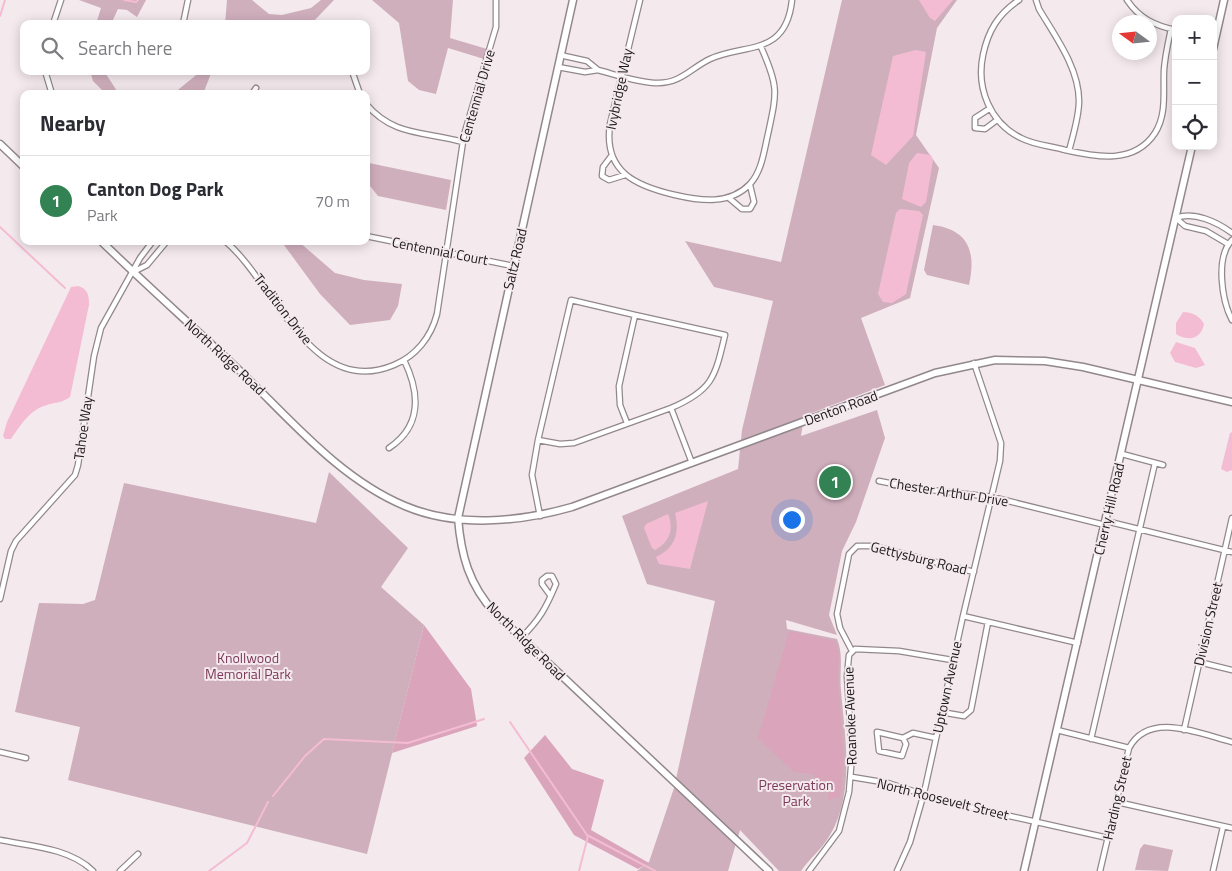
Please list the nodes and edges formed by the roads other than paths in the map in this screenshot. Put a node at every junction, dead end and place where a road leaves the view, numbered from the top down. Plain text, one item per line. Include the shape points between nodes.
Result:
1 (61, 0) edge
2 (188, 0) edge
3 (496, 0) edge
4 (573, 0) edge
5 (640, 0) edge
6 (792, 0) edge
7 (1019, 0) edge
8 (1036, 0) edge
9 (1127, 0) edge
10 (1224, 0) edge
11 (54, 20) edge
12 (184, 20) edge
13 (1217, 27) edge
14 (1172, 29) edge
15 (1172, 34) edge
16 (761, 47) junction
17 (560, 55) junction
18 (558, 66) junction
19 (598, 70) junction
20 (46, 75) edge
21 (353, 75) edge
22 (621, 76) junction
23 (51, 90) edge
24 (359, 90) edge
25 (370, 108) edge
26 (990, 109) junction
27 (998, 120) junction
28 (463, 142) junction
29 (0, 144) edge
30 (1069, 150) junction
31 (1191, 150) edge
32 (612, 155) junction
33 (20, 163) edge
34 (625, 175) junction
35 (750, 185) junction
36 (729, 198) junction
37 (1176, 218) junction
38 (1232, 233) edge
39 (370, 237) edge
40 (1230, 242) edge
41 (105, 245) edge
42 (150, 245) edge
43 (164, 245) edge
44 (229, 245) edge
45 (447, 251) junction
46 (513, 266) junction
47 (134, 272) junction
48 (635, 316) junction
49 (1232, 320) edge
50 (404, 360) junction
51 (974, 363) junction
52 (1139, 381) junction
53 (1232, 402) edge
54 (672, 408) junction
55 (626, 423) junction
56 (538, 440) junction
57 (389, 448) dead end
58 (1122, 454) junction
59 (692, 463) junction
60 (1155, 463) junction
61 (1163, 465) dead end
62 (879, 481) dead end
63 (992, 497) junction
64 (540, 516) junction
65 (458, 518) junction
66 (1232, 518) edge
67 (1106, 523) junction
68 (1140, 530) junction
69 (1225, 549) junction
70 (1232, 552) edge
71 (974, 572) junction
72 (550, 595) dead end
73 (0, 599) edge
74 (963, 616) junction
75 (988, 622) junction
76 (521, 638) junction
77 (1078, 643) junction
78 (852, 651) junction
79 (952, 660) junction
80 (1199, 662) junction
81 (1232, 670) edge
82 (941, 712) junction
83 (1057, 730) junction
84 (1184, 730) junction
85 (903, 738) junction
86 (936, 738) junction
87 (1091, 739) junction
88 (1232, 742) edge
89 (1129, 748) junction
90 (0, 752) edge
91 (26, 758) dead end
92 (852, 777) junction
93 (924, 793) junction
94 (1117, 802) junction
95 (1035, 822) junction
96 (1223, 826) junction
97 (1232, 828) edge
98 (1108, 838) junction
99 (0, 840) edge
100 (138, 854) dead end
101 (92, 871) edge
102 (120, 871) edge
103 (769, 871) edge
104 (810, 871) edge
105 (897, 871) edge
106 (1024, 871) edge
107 (1100, 871) edge
108 (1213, 871) edge

1 - 11 street
2 - 12 street
3 - 28 street, Centennial Drive via 496,27
4 - 17 street, Saltz Road
5 - 22 street, Ivybridge Way
6 - 16 street via 783,27
7 - 26 street via 999,17 984,48 981,78
8 - 30 street via 1077,84 1078,106
9 - 14 street via 1148,21
10 - 13 street
15 - 30 street via 1164,70 1163,114 1150,139 1132,152 1116,157
16 - 22 street via 717,56 675,80 659,83
16 - 35 street via 772,70 776,95 761,163
17 - 18 street, Saltz Road
17 - 19 street via 586,61
18 - 19 street via 585,72
18 - 46 street, Saltz Road
19 - 22 street
20 - 23 street
21 - 24 street
22 - 32 street, Ivybridge Way via 609,128
25 - 28 street via 384,121 398,128
26 - 27 street
26 - 27 street via 976,118 975,128 985,129
27 - 30 street via 1020,138
28 - 45 street, Centennial Drive
29 - 33 street
31 - 37 street, Cherry Hill Road
32 - 34 street, Ivybridge Way
32 - 34 street via 603,167 602,176 609,180
34 - 36 street via 638,185 654,190 700,200
35 - 36 street
35 - 36 street via 754,202 750,209 742,209
37 - 38 street via 1194,216 1221,224
37 - 40 street via 1185,226 1206,230
37 - 52 street, Cherry Hill Road
39 - 45 street, Centennial Court
40 - 49 street via 1225,252 1222,293
41 - 47 street, North Ridge Road
42 - 47 street
43 - 47 street via 147,265
44 - 50 street, Tradition Drive via 244,259 296,330 324,357 345,367 362,370 383,369
45 - 46 street, Centennial Court
45 - 50 street, Tradition Drive via 432,328 416,351
46 - 65 street, Saltz Road
47 - 65 street, North Ridge Road via 344,469 405,506
47 - 73 street, Tahoe Way via 101,328 76,470 68,484 16,541
48 - 54 street via 725,335 710,382 695,397
48 - 55 street via 619,386 620,405
48 - 56 street via 571,300
50 - 57 street via 414,388 413,417 409,431
51 - 52 street, Denton Road via 1045,362 1083,367
51 - 59 street, Denton Road via 935,373
51 - 63 street, Uptown Avenue via 1001,443
52 - 53 street, Denton Road
52 - 58 street, Cherry Hill Road
54 - 55 street
54 - 59 street
55 - 56 street via 574,442 560,444
56 - 64 street via 532,475
58 - 60 street
58 - 67 street, Cherry Hill Road
59 - 64 street, Denton Road
60 - 61 street
60 - 68 street
62 - 63 street, Chester Arthur Drive
63 - 67 street, Chester Arthur Drive
63 - 71 street, Uptown Avenue
64 - 65 street, Denton Road via 502,521
65 - 76 street, North Ridge Road via 461,547 470,576 488,604
66 - 69 street, Division Street
67 - 68 street, Chester Arthur Drive
67 - 77 street, Cherry Hill Road
68 - 69 street, Chester Arthur Drive
68 - 87 street
69 - 70 street, Chester Arthur Drive
69 - 80 street, Division Street
71 - 74 street, Uptown Avenue
71 - 78 street, Gettysburg Road via 873,546 857,546 849,554 837,614
72 - 76 street via 542,617
74 - 75 street
74 - 79 street, Uptown Avenue
75 - 77 street
75 - 82 street via 970,710 964,716
76 - 103 street, North Ridge Road
77 - 83 street, Cherry Hill Road
78 - 79 street, Roanoke Avenue via 899,651
78 - 92 street, Roanoke Avenue via 847,676
79 - 82 street, Uptown Avenue
80 - 81 street
80 - 84 street, Division Street
82 - 86 street, Uptown Avenue
83 - 87 street
83 - 95 street, Cherry Hill Road
84 - 88 street, Harding Street
84 - 89 street, Harding Street via 1164,726 1145,731
85 - 85 street via 877,732 879,751 902,756 906,744
85 - 86 street via 913,733
86 - 93 street, Uptown Avenue
87 - 89 street
89 - 94 street, Harding Street
90 - 91 street
92 - 93 street, North Roosevelt Street
92 - 104 street, Roanoke Avenue via 839,831
93 - 95 street, North Roosevelt Street via 947,802
93 - 105 street, Uptown Avenue
94 - 96 street
94 - 98 street, Harding Street
95 - 98 street, North Roosevelt Street
95 - 106 street, Cherry Hill Road
96 - 97 street
96 - 108 street
98 - 107 street, Harding Street
99 - 101 street via 70,856 84,862
100 - 102 street

